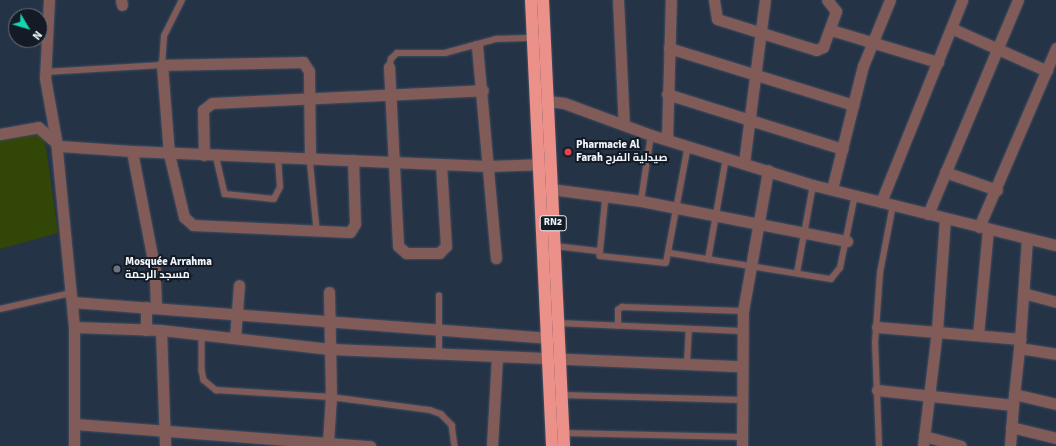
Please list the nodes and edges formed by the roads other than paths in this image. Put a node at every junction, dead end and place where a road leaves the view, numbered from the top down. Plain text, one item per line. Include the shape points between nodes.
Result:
1 (49, 0) edge
2 (182, 0) edge
3 (531, 0) edge
4 (542, 0) edge
5 (618, 0) edge
6 (671, 0) edge
7 (714, 0) edge
8 (765, 0) edge
9 (828, 0) edge
10 (890, 0) edge
11 (961, 0) edge
12 (1018, 0) edge
13 (951, 28) junction
14 (831, 30) junction
15 (760, 33) junction
16 (533, 38) junction
17 (871, 41) junction
18 (477, 46) junction
19 (669, 48) junction
20 (1056, 48) edge
21 (997, 49) junction
22 (938, 62) junction
23 (162, 65) junction
24 (389, 67) joint
25 (1047, 71) junction
26 (45, 72) junction
27 (756, 76) junction
28 (483, 90) junction
29 (667, 94) junction
30 (389, 97) junction
31 (542, 100) junction
32 (308, 101) junction
33 (853, 105) junction
34 (750, 120) junction
35 (624, 125) junction
36 (0, 134) edge
37 (652, 135) junction
38 (667, 139) junction
39 (56, 140) junction
40 (688, 146) junction
41 (843, 149) junction
42 (132, 151) junction
43 (169, 154) junction
44 (204, 155) junction
45 (216, 155) junction
46 (278, 157) junction
47 (310, 158) junction
48 (726, 158) junction
49 (353, 160) junction
50 (395, 162) junction
51 (744, 163) junction
52 (441, 164) junction
53 (545, 164) junction
54 (488, 166) junction
55 (768, 170) junction
56 (945, 172) junction
57 (813, 185) junction
58 (551, 189) junction
59 (832, 189) junction
60 (996, 190) junction
61 (855, 195) junction
62 (606, 196) junction
63 (641, 201) junction
64 (881, 202) junction
65 (893, 205) junction
66 (677, 209) junction
67 (928, 214) junction
68 (716, 216) junction
69 (945, 218) junction
70 (759, 225) junction
71 (984, 229) junction
72 (317, 230) junction
73 (802, 233) junction
74 (1027, 238) junction
75 (846, 241) junction
76 (1056, 245) edge
77 (554, 246) junction
78 (598, 251) junction
79 (670, 253) junction
80 (496, 258) dead end
81 (708, 260) junction
82 (751, 267) junction
83 (797, 273) junction
84 (239, 285) dead end
85 (329, 292) dead end
86 (1023, 293) junction
87 (439, 296) dead end
88 (73, 297) junction
89 (1056, 302) edge
90 (151, 307) junction
91 (0, 309) edge
92 (743, 311) junction
93 (238, 314) junction
94 (330, 320) junction
95 (558, 324) junction
96 (74, 326) junction
97 (618, 326) junction
98 (876, 327) junction
99 (146, 330) junction
100 (161, 330) junction
101 (439, 330) junction
102 (937, 330) junction
103 (689, 331) junction
104 (741, 331) junction
105 (202, 335) junction
106 (978, 335) junction
107 (235, 338) junction
108 (547, 338) junction
109 (1019, 343) junction
110 (331, 349) junction
111 (439, 354) junction
112 (1056, 354) edge
113 (497, 356) junction
114 (554, 359) junction
115 (688, 364) junction
116 (741, 366) junction
117 (877, 390) junction
118 (930, 393) junction
119 (561, 395) junction
120 (331, 397) junction
121 (742, 400) junction
122 (1013, 400) junction
123 (1056, 404) edge
124 (75, 424) junction
125 (1011, 428) junction
126 (165, 430) junction
127 (563, 433) junction
128 (1056, 438) edge
129 (923, 441) edge
130 (742, 442) edge
131 (324, 443) edge
132 (74, 446) edge
133 (165, 446) edge
134 (370, 446) edge
135 (455, 446) edge
136 (492, 446) edge
137 (552, 446) edge
138 (564, 446) edge
139 (879, 446) edge
140 (962, 446) edge
141 (1010, 446) edge

1 - 26 street
2 - 23 lane via 164,36
3 - 16 highway, RN2
4 - 31 highway, RN2
5 - 35 street
6 - 19 street
7 - 15 street via 717,19
8 - 15 street
9 - 14 street via 836,8
10 - 17 street
11 - 13 street
12 - 21 street
13 - 21 street
13 - 22 street
14 - 15 street via 823,47 816,50
14 - 17 street
15 - 27 street
16 - 18 lane via 496,39
16 - 31 highway, RN2
17 - 22 street
17 - 33 street
18 - 24 lane via 445,52 398,53 391,59
18 - 28 street
19 - 27 street
19 - 29 street
20 - 25 street
21 - 25 street
21 - 56 street
22 - 64 street
23 - 26 lane
23 - 32 street via 298,60 309,71
23 - 43 street
24 - 30 street
25 - 60 street
26 - 39 street
27 - 33 street
27 - 34 street
28 - 30 street
28 - 54 street
29 - 34 street
29 - 38 street
30 - 32 street
30 - 50 street
31 - 35 street
31 - 53 highway, RN2
32 - 44 street via 206,105 203,110
32 - 47 street
33 - 41 street
34 - 41 street
34 - 51 street
35 - 37 street
36 - 39 street via 38,127
37 - 38 street
37 - 63 lane
38 - 40 street
39 - 42 street via 60,146 72,148
39 - 88 street
40 - 48 street
40 - 66 lane
41 - 59 street
42 - 43 street
42 - 90 street via 155,271
43 - 44 street
43 - 72 street via 184,217 192,225
44 - 45 street
45 - 46 street
45 - 46 lane via 225,194 274,199 280,187
46 - 47 street
47 - 49 street
47 - 72 lane
48 - 51 street
48 - 68 lane
49 - 50 street
49 - 72 street via 353,229
50 - 52 street
50 - 52 street via 398,246 406,253 439,253 446,246
51 - 55 street
52 - 54 street
53 - 54 street
53 - 58 highway, RN2
53 - 108 highway, RN2
54 - 80 street
55 - 57 street
55 - 70 street
56 - 60 street
56 - 67 street
57 - 59 street
57 - 73 lane
58 - 62 street
58 - 77 highway, RN2
59 - 61 street
60 - 71 street
61 - 64 street
61 - 75 lane
62 - 63 street
62 - 78 lane
63 - 66 street
64 - 65 street
65 - 67 street
65 - 98 lane via 880,273
66 - 68 street
66 - 79 lane
67 - 69 street
68 - 70 street
68 - 81 lane
69 - 71 street
69 - 102 street
70 - 73 street
70 - 82 street
71 - 74 street
71 - 106 street
73 - 75 street
73 - 83 lane
74 - 76 street
74 - 86 street
75 - 83 lane via 834,277
77 - 78 lane
77 - 95 highway, RN2
78 - 79 lane via 604,257 662,264
79 - 81 lane
81 - 82 lane
82 - 83 lane
82 - 92 street
84 - 93 street
85 - 94 street
86 - 89 street
86 - 109 street
87 - 101 lane
88 - 90 street
88 - 91 lane
88 - 96 street
90 - 93 street
90 - 99 street
92 - 97 lane via 622,307 618,310
92 - 104 street
93 - 94 street
93 - 107 street
94 - 101 street
94 - 110 street
95 - 97 lane
95 - 114 highway, RN2
96 - 99 street
96 - 124 street
97 - 103 lane
98 - 102 street
98 - 117 lane via 874,366
99 - 100 street
100 - 105 street
100 - 126 street
101 - 108 street
101 - 111 lane
102 - 106 street
102 - 118 street
103 - 104 lane
103 - 115 lane
104 - 116 street
105 - 107 street
105 - 120 lane via 204,380 216,390
106 - 109 street
107 - 110 street
108 - 114 highway, RN2
109 - 112 street
109 - 122 street
110 - 111 street
110 - 120 street
111 - 113 street
113 - 114 street
113 - 136 street
114 - 115 street
114 - 119 highway, RN2
114 - 137 highway, RN2
115 - 116 street
116 - 121 street
117 - 118 street
117 - 139 lane
118 - 122 street
118 - 129 street
119 - 121 lane
119 - 127 highway, RN2
120 - 131 street
120 - 135 lane via 442,414 452,425
121 - 130 street
122 - 123 street
122 - 125 street
124 - 126 street
124 - 132 street
125 - 128 street
125 - 141 street
126 - 131 street
126 - 133 street
127 - 130 lane
127 - 138 highway, RN2
129 - 140 street
131 - 134 street

